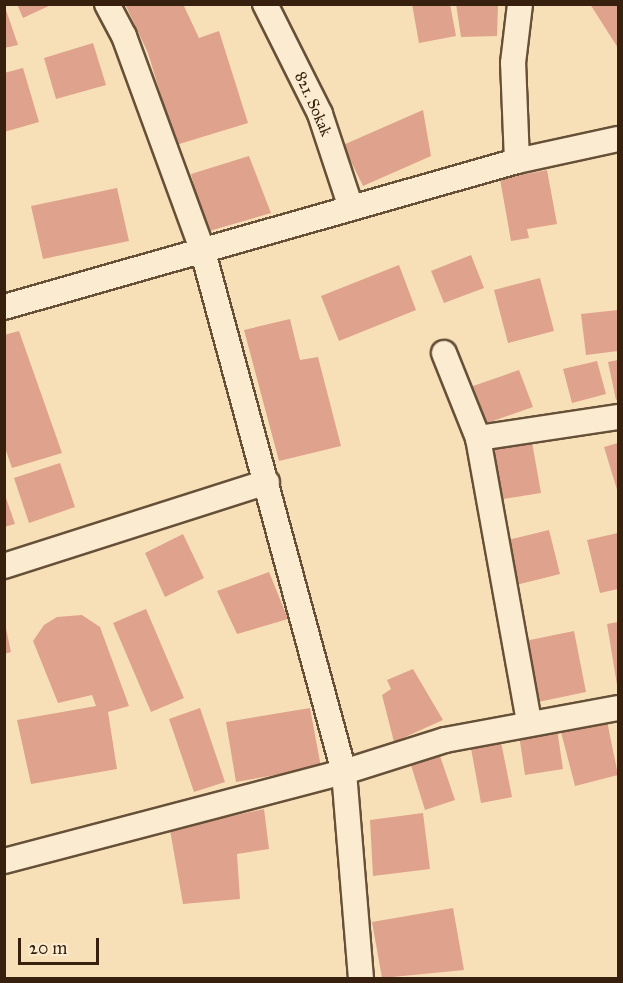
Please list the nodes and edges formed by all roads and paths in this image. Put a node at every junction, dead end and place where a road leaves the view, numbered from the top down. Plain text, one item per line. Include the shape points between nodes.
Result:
1 (107, 4) edge
2 (265, 4) edge
3 (520, 4) edge
4 (618, 139) edge
5 (517, 161) junction
6 (351, 208) junction
7 (203, 252) junction
8 (4, 307) edge
9 (444, 353) dead end
10 (618, 417) edge
11 (478, 438) junction
12 (267, 482) junction
13 (4, 566) edge
14 (618, 708) edge
15 (529, 721) junction
16 (344, 772) junction
17 (4, 861) edge
18 (361, 978) edge

1 - 7 street via 124,36
2 - 6 street, 821. Sokak via 320,114
3 - 5 street via 513,63
4 - 5 street
5 - 6 street
6 - 7 street
7 - 8 street
7 - 12 street
9 - 11 street
10 - 11 street
11 - 15 street
12 - 13 street
12 - 16 street
14 - 15 street
15 - 16 street via 445,740
16 - 17 street
16 - 18 street

